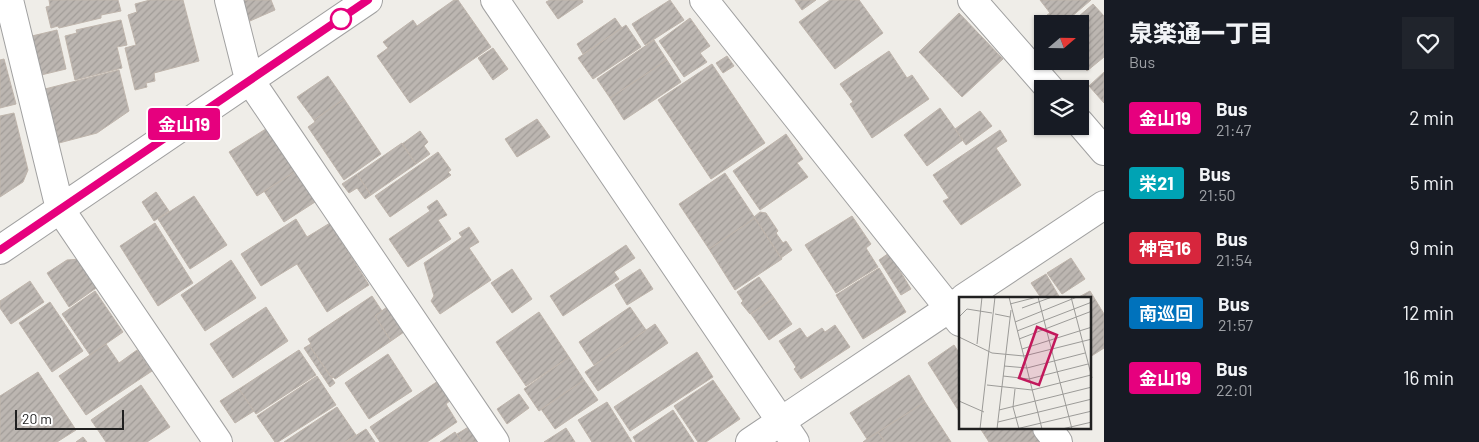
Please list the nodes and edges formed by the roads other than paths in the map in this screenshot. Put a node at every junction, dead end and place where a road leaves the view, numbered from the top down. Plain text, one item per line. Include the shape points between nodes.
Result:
1 (9, 0) edge
2 (229, 0) edge
3 (368, 0) edge
4 (495, 0) edge
5 (704, 0) edge
6 (972, 0) edge
7 (249, 79) junction
8 (1042, 80) edge
9 (1089, 134) edge
10 (1104, 151) edge
11 (1104, 204) edge
12 (60, 209) junction
13 (0, 250) edge
14 (974, 297) edge
15 (959, 308) edge
16 (1049, 430) edge
17 (788, 432) edge
18 (218, 442) edge
19 (495, 442) edge
20 (750, 442) edge
21 (1058, 442) edge

1 - 12 street
2 - 7 street
3 - 7 street
4 - 17 street
5 - 15 street
6 - 8 street
7 - 12 street
7 - 19 street
9 - 10 street
11 - 14 street
12 - 13 street
12 - 18 street
15 - 17 street
16 - 21 street
17 - 20 street

